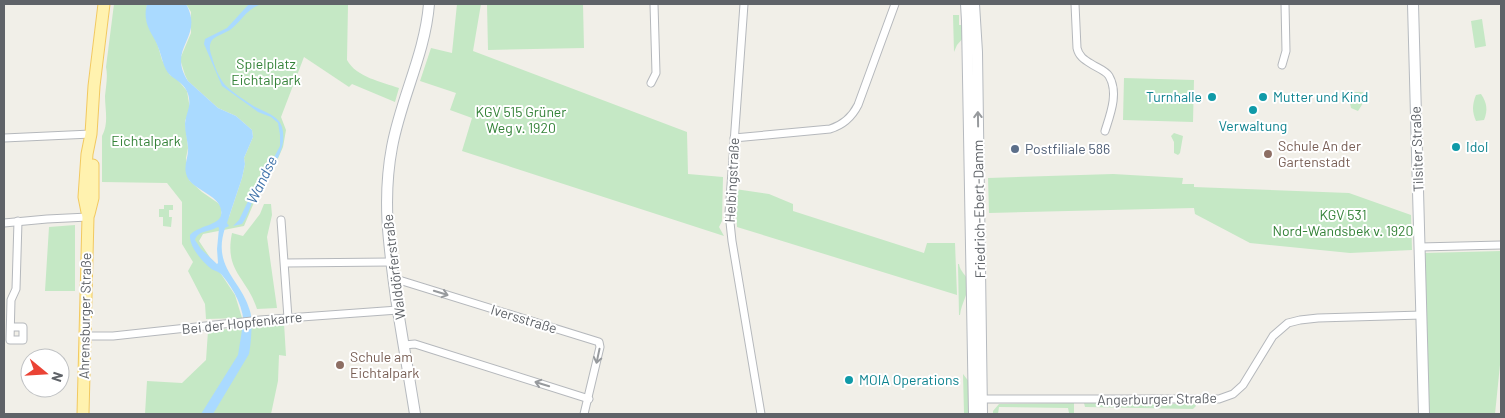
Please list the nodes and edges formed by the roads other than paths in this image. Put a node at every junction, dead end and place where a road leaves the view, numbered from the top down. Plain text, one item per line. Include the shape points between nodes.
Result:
1 (104, 4) edge
2 (429, 4) edge
3 (654, 4) edge
4 (744, 4) edge
5 (895, 4) edge
6 (966, 4) edge
7 (974, 4) edge
8 (1076, 4) edge
9 (1285, 4) edge
10 (1413, 4) edge
11 (1282, 65) dead end
12 (651, 83) dead end
13 (1105, 131) dead end
14 (91, 134) junction
15 (4, 138) edge
16 (734, 138) junction
17 (88, 217) junction
18 (281, 220) dead end
19 (18, 221) junction
20 (4, 223) edge
21 (1501, 244) edge
22 (1420, 247) junction
23 (391, 262) junction
24 (285, 263) junction
25 (394, 281) junction
26 (398, 310) junction
27 (1422, 315) junction
28 (288, 318) junction
29 (11, 327) dead end
30 (85, 336) junction
31 (404, 345) junction
32 (589, 398) junction
33 (978, 399) junction
34 (83, 414) edge
35 (415, 414) edge
36 (584, 414) edge
37 (761, 414) edge
38 (974, 414) edge
39 (982, 414) edge
40 (1424, 414) edge

1 - 14 main road, Ahrensburger Straße
2 - 23 street, Walddörferstraße via 424,38 391,148 386,220
3 - 12 street via 656,74
4 - 16 street, Helbingstraße
5 - 16 street via 858,105 844,123 823,130
6 - 33 street, Friedrich-Ebert-Damm
33 -> 7 street, Friedrich-Ebert-Damm via 977,52
8 - 13 street via 1079,54 1108,75 1113,85 1112,111
9 - 11 street via 1286,51
10 - 22 street, Tilsiter Straße
14 - 15 street
14 - 17 main road, Ahrensburger Straße via 93,198
16 - 37 street, Helbingstraße via 730,229
17 - 19 street
17 - 30 main road, Ahrensburger Straße
18 - 24 street
19 - 20 street
19 - 29 street
21 - 22 street
22 - 27 street, Tilsiter Straße
23 - 24 street
23 - 25 street, Walddörferstraße
24 - 28 street
25 - 26 street, Walddörferstraße
25 -> 32 street, Iversstraße via 599,342
26 - 28 street, Bei der Hopfenkarre
26 - 31 street, Walddörferstraße
27 - 33 street, Angerburger Straße via 1318,318 1288,323 1273,336 1243,385 1233,394 1219,399
27 - 40 street, Tilsiter Straße
28 - 30 street, Bei der Hopfenkarre
30 - 34 main road, Ahrensburger Straße
32 -> 31 street via 415,344
31 - 35 street, Walddörferstraße
32 - 36 street
33 - 38 street, Friedrich-Ebert-Damm
33 - 39 street, Friedrich-Ebert-Damm

